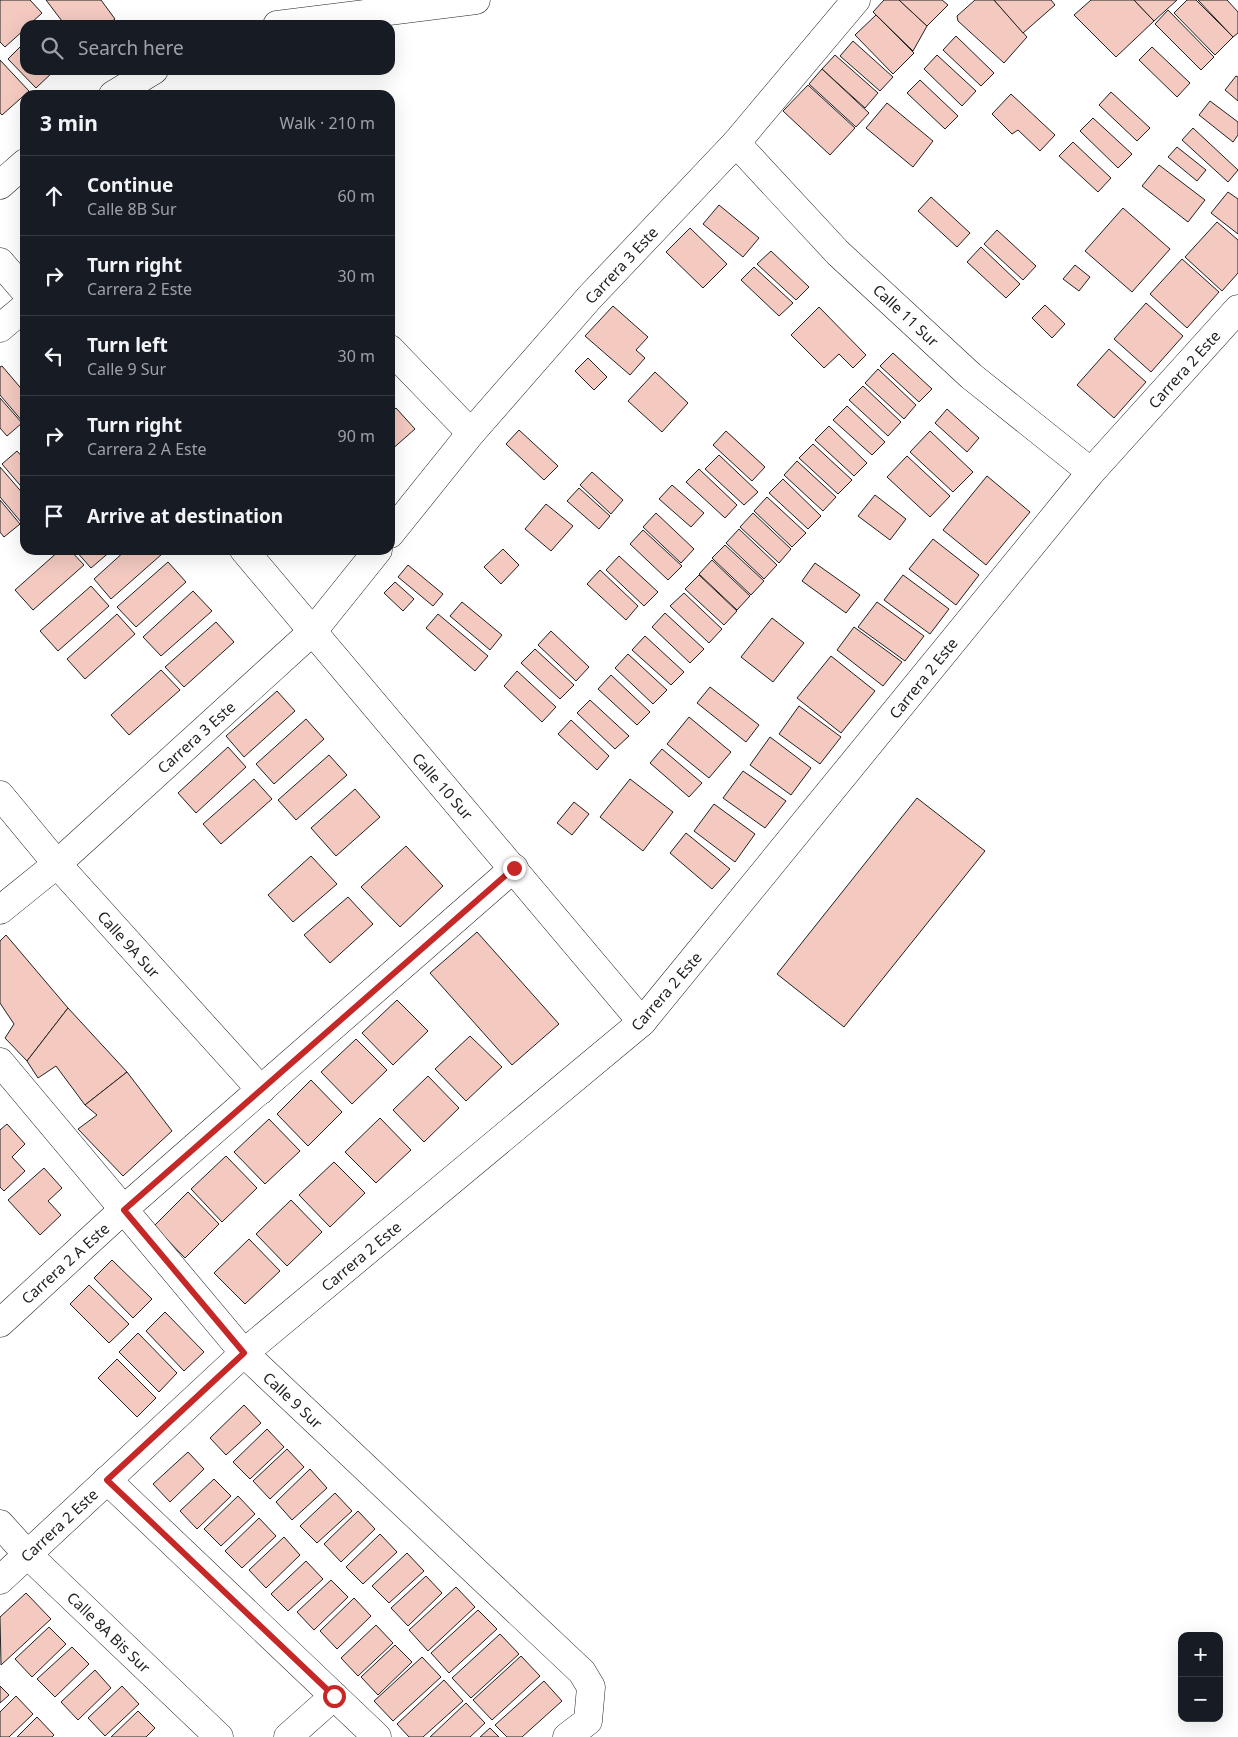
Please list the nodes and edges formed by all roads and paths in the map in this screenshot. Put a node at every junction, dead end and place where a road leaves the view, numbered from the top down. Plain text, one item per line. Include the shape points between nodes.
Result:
1 (476, 0) edge
2 (856, 0) edge
3 (317, 20) edge
4 (146, 75) edge
5 (123, 90) edge
6 (736, 143) junction
7 (20, 167) edge
8 (0, 185) edge
9 (0, 262) edge
10 (20, 285) edge
11 (1238, 309) edge
12 (20, 311) edge
13 (0, 328) edge
14 (395, 354) edge
15 (471, 433) junction
16 (1091, 472) junction
17 (395, 528) edge
18 (248, 555) edge
19 (374, 555) edge
20 (313, 631) junction
21 (0, 795) edge
22 (57, 864) junction
23 (514, 868) junction
24 (0, 910) edge
25 (642, 1022) junction
26 (0, 1062) edge
27 (261, 1090) junction
28 (124, 1210) junction
29 (0, 1323) edge
30 (244, 1353) junction
31 (107, 1480) junction
32 (0, 1524) edge
33 (27, 1554) junction
34 (0, 1580) edge
35 (334, 1696) junction
36 (577, 1729) edge
37 (219, 1737) edge
38 (288, 1737) edge
39 (377, 1737) edge

1 - 3 street
2 - 6 street, Carrera 3 Este
4 - 5 street
6 - 15 street, Carrera 3 Este via 589,298
6 - 16 street, Calle 11 Sur via 838,252 971,376
7 - 8 street
9 - 10 street
11 - 16 street, Carrera 2 Este
12 - 13 street
14 - 15 street
15 - 17 street, Carrera 3 Este
16 - 25 street, Carrera 2 Este
18 - 20 street, Calle 10 Sur
19 - 20 street, Carrera 3 Este
20 - 22 street, Carrera 3 Este
20 - 23 street, Calle 10 Sur
21 - 22 street, Calle 9A Sur
22 - 24 street, Carrera 3 Este
22 - 27 street, Calle 9A Sur
23 - 25 street, Calle 10 Sur
23 - 27 street, Carrera 2 A Este
25 - 30 street, Carrera 2 Este
26 - 28 street, Calle 9 Sur
27 - 28 street, Carrera 2 A Este
28 - 29 street, Carrera 2 A Este
28 - 30 street, Calle 9 Sur
30 - 31 street, Carrera 2 Este
30 - 36 street, Calle 9 Sur via 582,1672 590,1687
31 - 33 street, Carrera 2 Este
31 - 35 street
32 - 33 street, Calle 8A Bis Sur
33 - 34 street, Carrera 2 Este
33 - 37 street, Calle 8A Bis Sur
35 - 38 street
35 - 39 street

